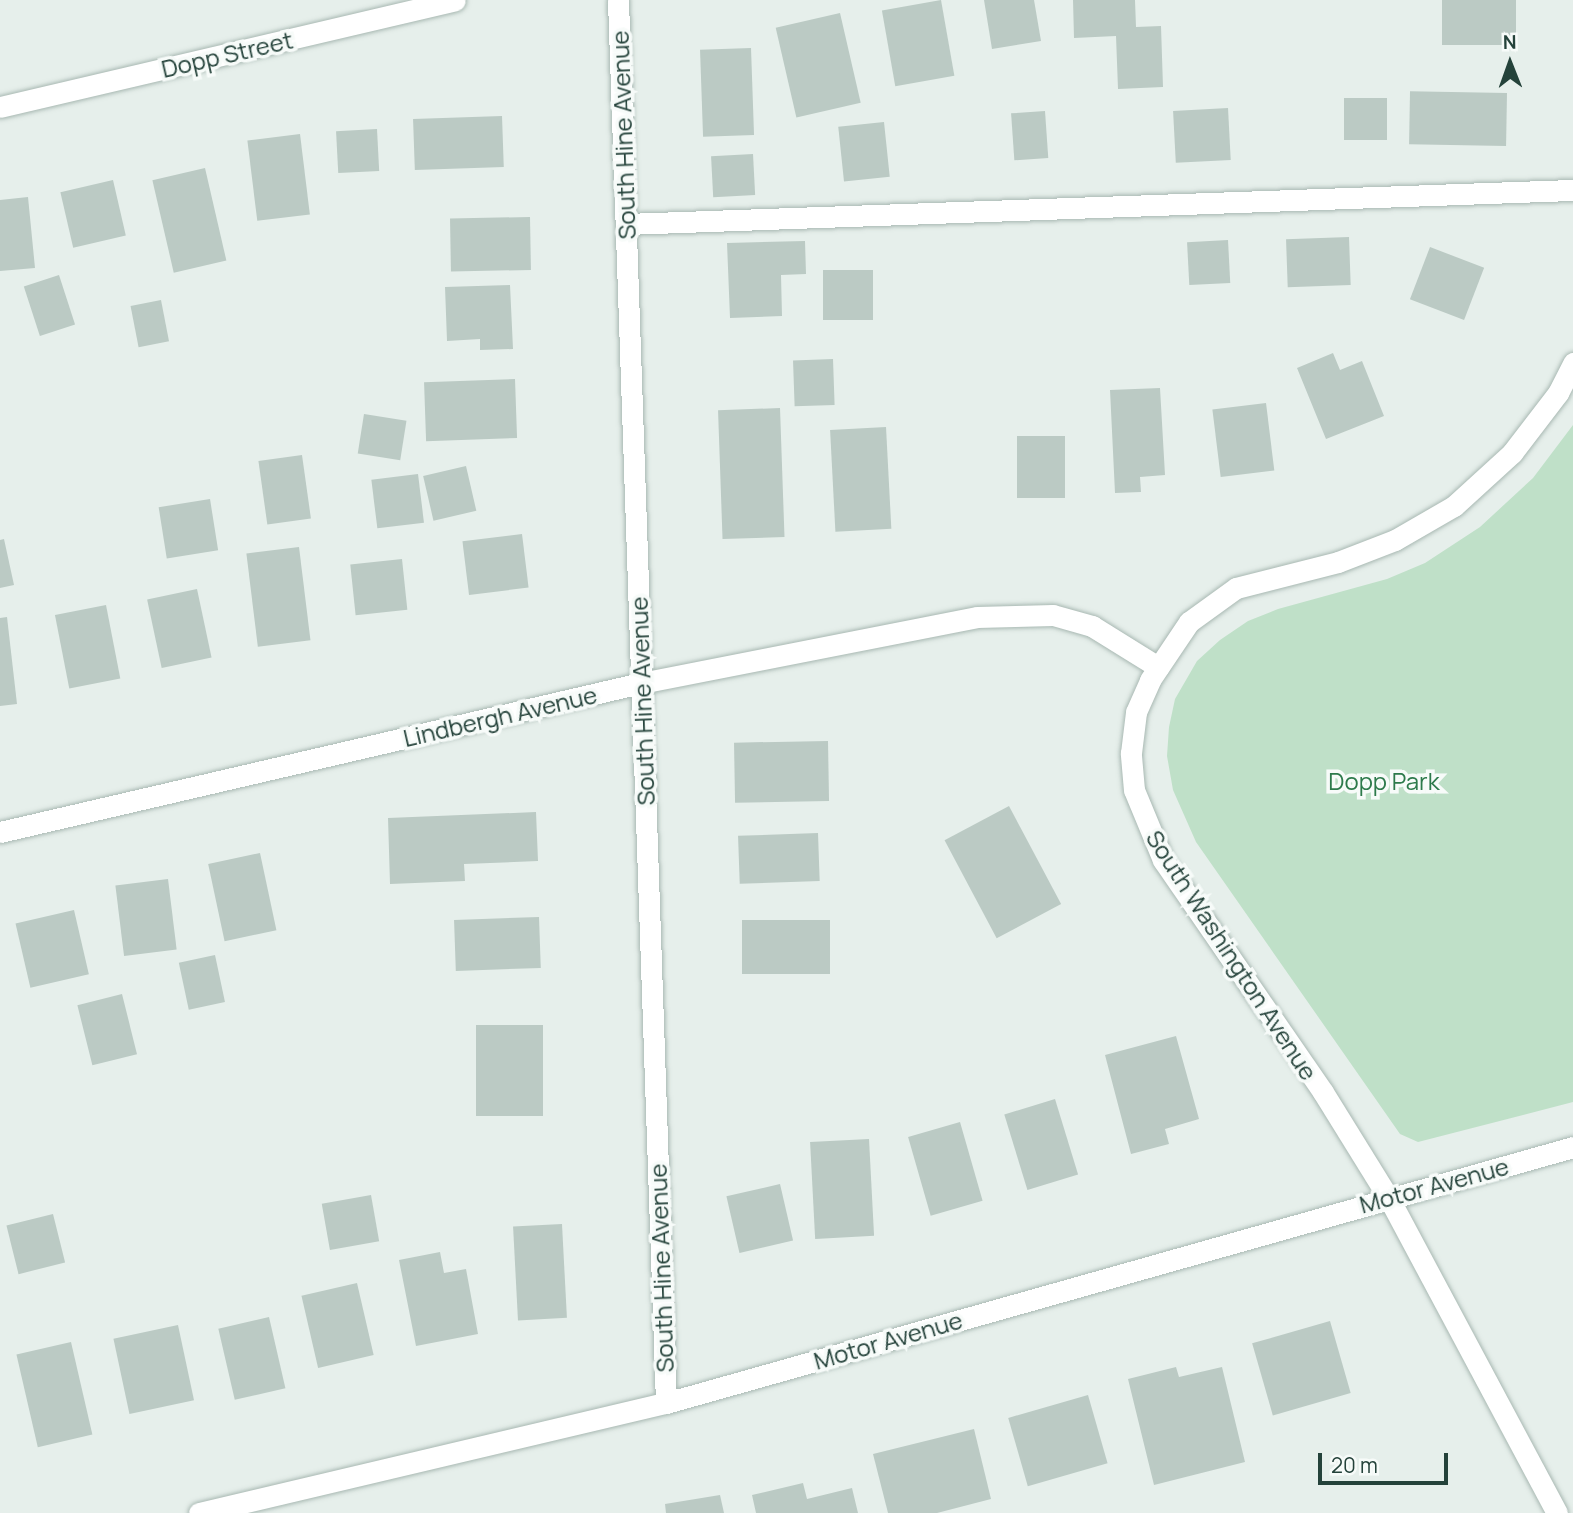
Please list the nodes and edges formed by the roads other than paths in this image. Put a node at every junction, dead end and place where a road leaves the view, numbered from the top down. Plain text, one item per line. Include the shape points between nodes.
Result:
1 (455, 0) edge
2 (618, 0) edge
3 (0, 107) edge
4 (1573, 190) edge
5 (626, 224) junction
6 (1573, 363) edge
7 (1158, 667) junction
8 (641, 684) junction
9 (0, 832) edge
10 (1573, 1147) edge
11 (1388, 1197) junction
12 (666, 1403) junction
13 (199, 1513) edge
14 (1557, 1513) edge

1 - 3 street, Dopp Street
2 - 5 street, South Hine Avenue
4 - 5 street
5 - 8 street, South Hine Avenue
6 - 7 street, South Washington Avenue via 1558,393 1512,453 1454,506 1395,540 1338,562 1236,588 1189,622
7 - 8 street, Lindbergh Avenue via 1092,626 1053,615 1017,614 977,617
7 - 11 street, South Washington Avenue via 1136,712 1131,753 1134,790 1146,828
8 - 9 street, Lindbergh Avenue
8 - 12 street, South Hine Avenue
10 - 11 street, Motor Avenue
11 - 12 street, Motor Avenue
11 - 14 street, South Washington Avenue
12 - 13 street, Motor Avenue

